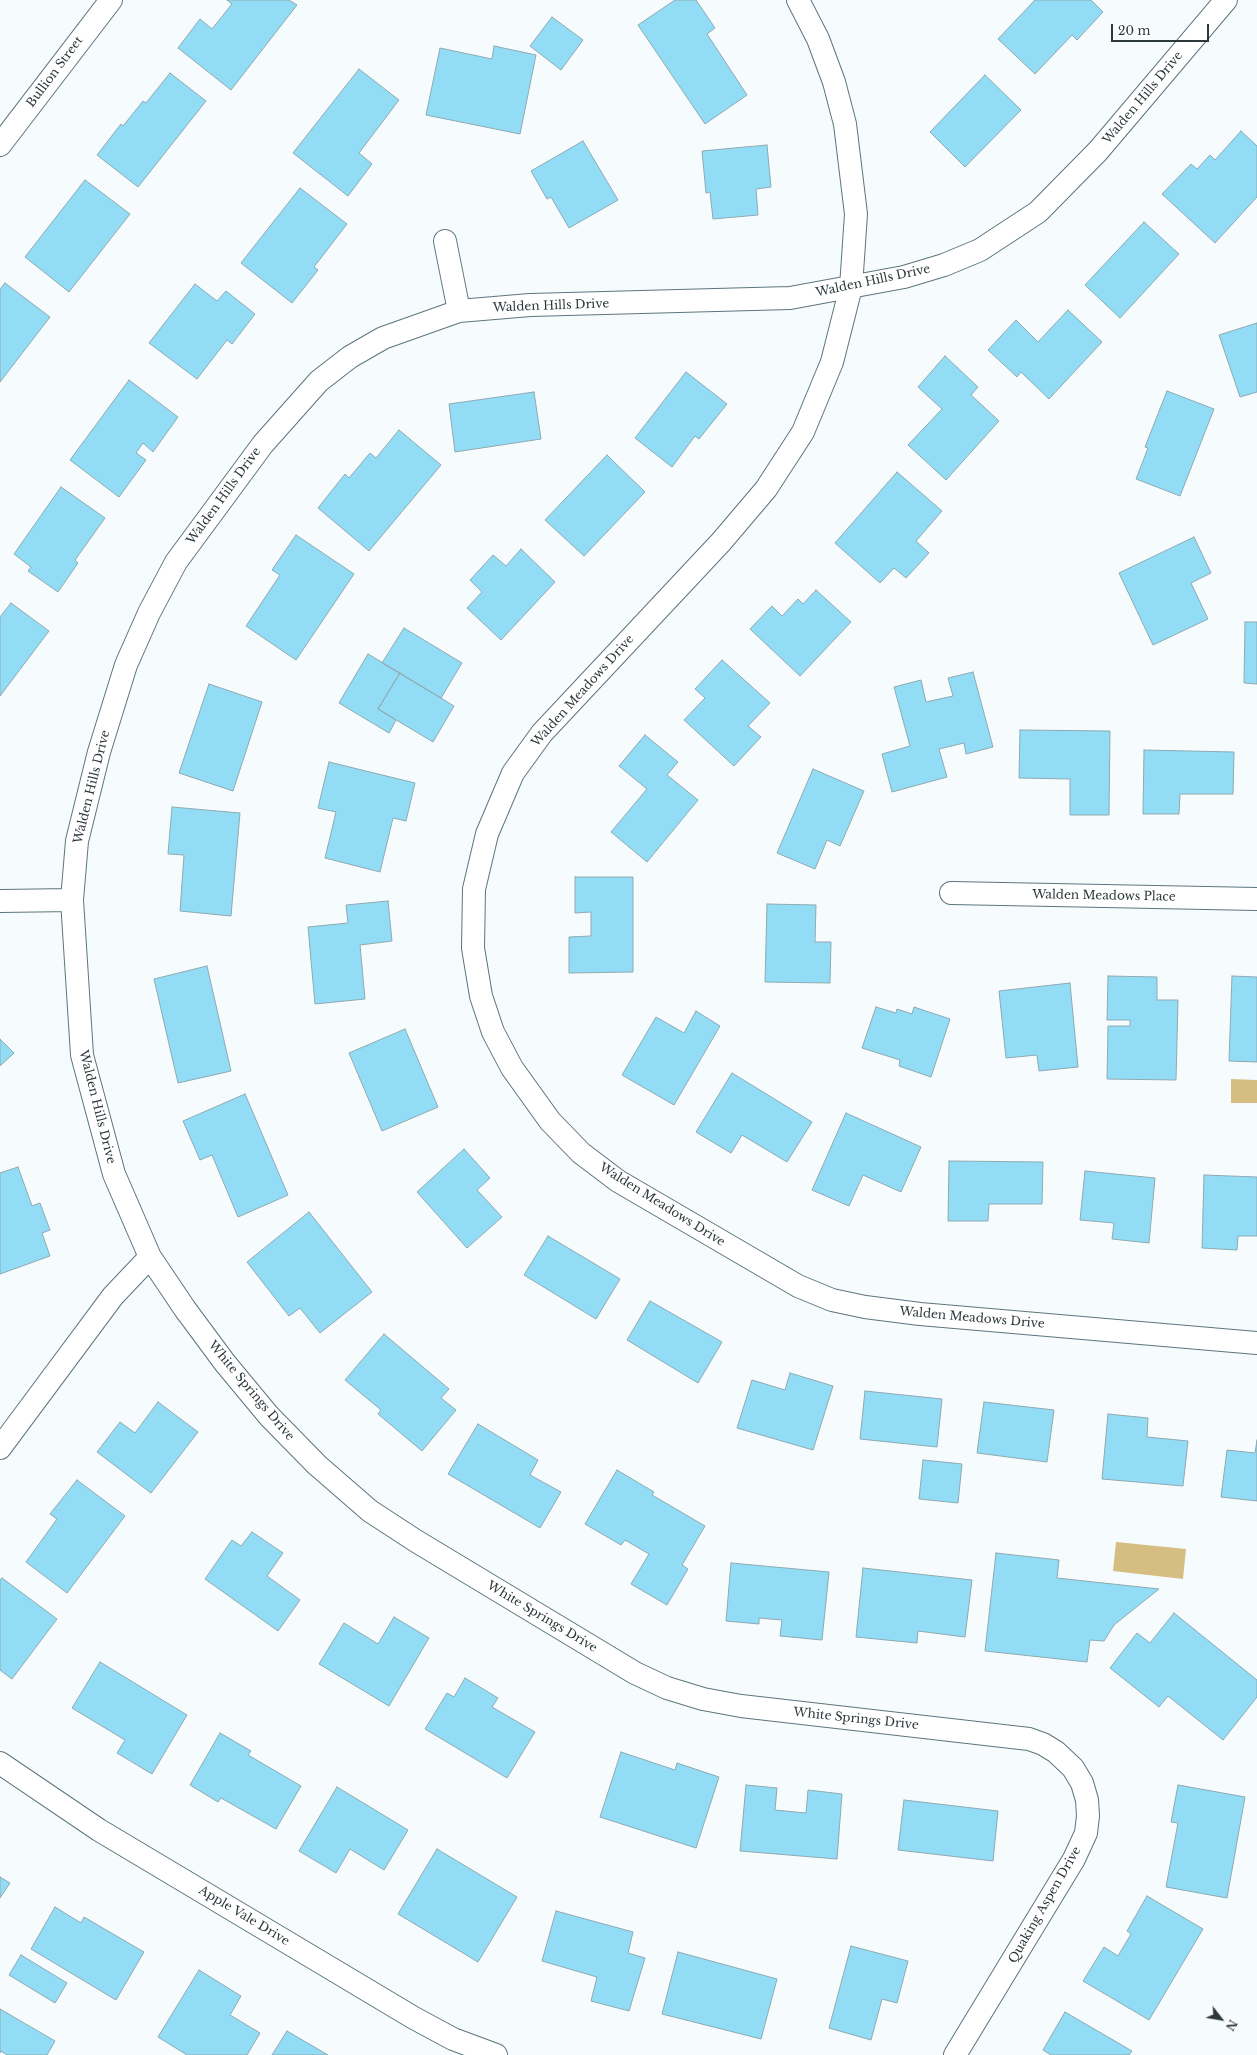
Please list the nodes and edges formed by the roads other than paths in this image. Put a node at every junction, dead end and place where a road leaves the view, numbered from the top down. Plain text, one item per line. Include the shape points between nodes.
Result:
1 (111, 0) edge
2 (798, 0) edge
3 (1226, 0) edge
4 (0, 145) edge
5 (445, 241) dead end
6 (851, 287) junction
7 (459, 311) junction
8 (951, 893) dead end
9 (72, 900) junction
10 (1257, 900) edge
11 (0, 901) edge
12 (150, 1257) junction
13 (1257, 1343) edge
14 (0, 1448) edge
15 (1056, 1752) joint
16 (0, 1763) edge
17 (496, 2055) edge
18 (955, 2055) edge

1 - 4 street, Bullion Street
2 - 6 street, Walden Meadows Drive via 818,39 834,82 845,124 856,214
3 - 6 street, Walden Hills Drive via 1098,151 1038,212 980,250 944,265 904,277
5 - 7 street
6 - 7 street, Walden Hills Drive via 790,298 530,305
6 - 13 street, Walden Meadows Drive via 832,362 803,432 766,489 721,542 542,733 513,773 487,834 474,889 473,948 481,996 493,1032 512,1068 550,1121 581,1153 618,1181 798,1286 832,1300 920,1314
7 - 9 street, Walden Hills Drive via 383,338 350,357 319,381 263,444 176,562 149,613 126,665 99,752 78,841
8 - 10 street, Walden Meadows Place
9 - 11 street
9 - 12 street, Walden Hills Drive via 82,1055 114,1174
12 - 14 street via 113,1296
12 - 15 street, White Springs Drive via 225,1364 269,1416 317,1465 370,1510 416,1541 635,1673 667,1688 703,1699 741,1706 1029,1739
15 - 18 street, Quaking Aspen Drive via 1073,1768 1082,1783 1087,1800 1086,1833 1074,1859
16 - 17 street, Apple Vale Drive via 99,1830 414,2018 453,2039

